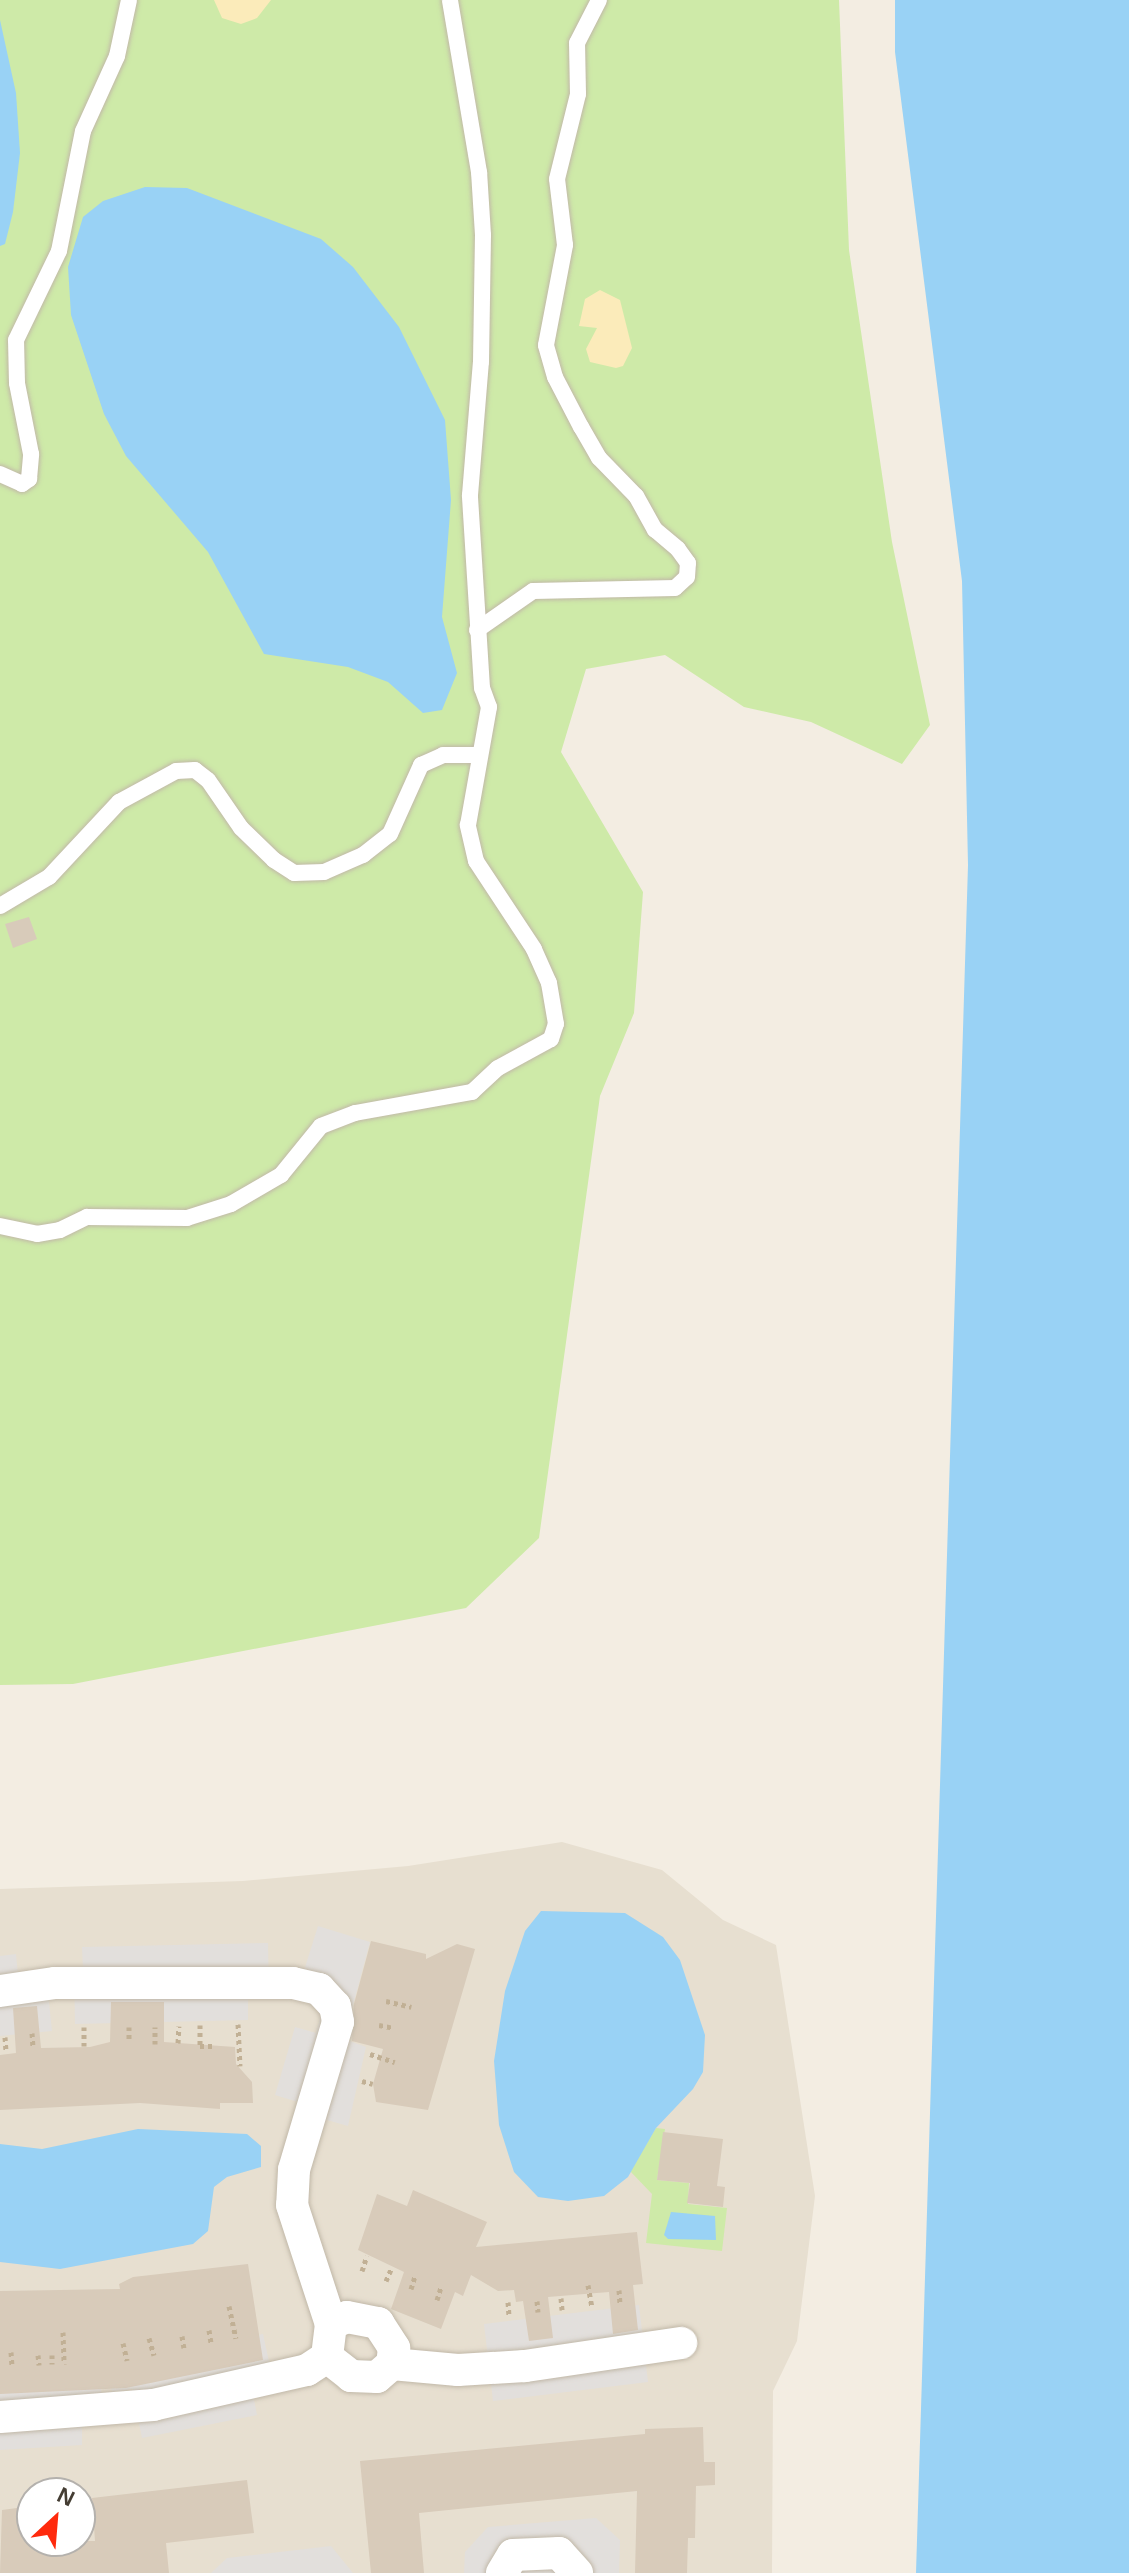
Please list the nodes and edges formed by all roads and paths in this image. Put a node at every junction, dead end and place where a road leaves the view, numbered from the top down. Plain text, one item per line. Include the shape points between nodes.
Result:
1 (129, 0) edge
2 (450, 0) edge
3 (599, 0) edge
4 (0, 474) edge
5 (477, 630) junction
6 (478, 755) junction
7 (0, 906) edge
8 (0, 1226) edge
9 (0, 1991) edge
10 (386, 2001) dead end
11 (411, 2007) dead end
12 (238, 2024) dead end
13 (200, 2025) dead end
14 (379, 2025) dead end
15 (179, 2026) dead end
16 (84, 2027) dead end
17 (129, 2027) dead end
18 (155, 2027) dead end
19 (394, 2028) dead end
20 (32, 2033) dead end
21 (5, 2037) dead end
22 (129, 2040) dead end
23 (178, 2043) dead end
24 (155, 2044) dead end
25 (84, 2046) dead end
26 (212, 2046) dead end
27 (33, 2047) dead end
28 (6, 2051) dead end
29 (370, 2054) dead end
30 (395, 2062) dead end
31 (240, 2066) dead end
32 (362, 2081) dead end
33 (373, 2084) dead end
34 (367, 2256) dead end
35 (392, 2267) dead end
36 (362, 2271) dead end
37 (415, 2276) dead end
38 (386, 2281) dead end
39 (588, 2285) dead end
40 (441, 2287) dead end
41 (411, 2289) dead end
42 (619, 2290) dead end
43 (561, 2298) dead end
44 (437, 2300) dead end
45 (537, 2301) dead end
46 (508, 2302) dead end
47 (620, 2305) dead end
48 (229, 2306) dead end
49 (592, 2308) dead end
50 (562, 2310) dead end
51 (538, 2312) dead end
52 (509, 2317) dead end
53 (331, 2324) junction
54 (209, 2330) dead end
55 (63, 2332) dead end
56 (182, 2336) dead end
57 (149, 2338) dead end
58 (236, 2338) dead end
59 (123, 2343) dead end
60 (211, 2343) dead end
61 (681, 2343) dead end
62 (184, 2348) dead end
63 (11, 2352) dead end
64 (38, 2355) dead end
65 (52, 2355) dead end
66 (154, 2355) dead end
67 (327, 2357) junction
68 (127, 2361) dead end
69 (52, 2364) dead end
70 (64, 2364) dead end
71 (392, 2364) junction
72 (39, 2365) dead end
73 (12, 2366) dead end
74 (0, 2417) edge
75 (502, 2573) edge
76 (577, 2573) edge

1 - 4 lane via 117,56 83,131 59,251 16,340 17,383 31,454 29,479 22,484
2 - 5 lane via 479,172 483,235 481,362 470,495
3 - 5 lane via 577,43 578,94 557,179 565,245 546,345 555,377 587,438 636,496 655,530 678,549 688,563 687,577 675,588 533,591
5 - 6 lane via 489,707 488,731
6 - 7 lane via 443,755 421,765 390,834 363,855 324,872 294,873 274,860 241,828 208,780 195,770 176,771 119,802 49,877
6 - 8 lane via 468,825 476,861 534,949 549,983 556,1024 551,1039 498,1068 472,1092 355,1113 321,1126 281,1175 231,1204 187,1218 87,1217 37,1234
9 - 53 street via 55,1983 233,1981 319,1989 335,2006 338,2022 294,2170 292,2205
10 - 11 path
12 - 31 path
13 - 26 path via 200,2046
14 - 19 path
15 - 23 path
16 - 25 path
17 - 22 path
18 - 24 path
20 - 27 path
21 - 28 path
29 - 30 path
32 - 33 path
34 - 36 path
35 - 38 path
37 - 41 path
39 - 49 path
40 - 44 path
42 - 47 path
43 - 50 path
45 - 51 path
46 - 52 path
48 - 58 path
53 - 67 street
53 - 71 street via 347,2317 378,2323 394,2348
54 - 60 path
55 - 70 path
56 - 62 path
57 - 66 path
59 - 68 path
61 - 71 street via 525,2366 458,2370
63 - 73 path
64 - 72 path
65 - 69 path
67 - 71 street via 351,2376 377,2377
67 - 74 street via 307,2370 153,2405
75 - 76 street via 513,2555 559,2553

